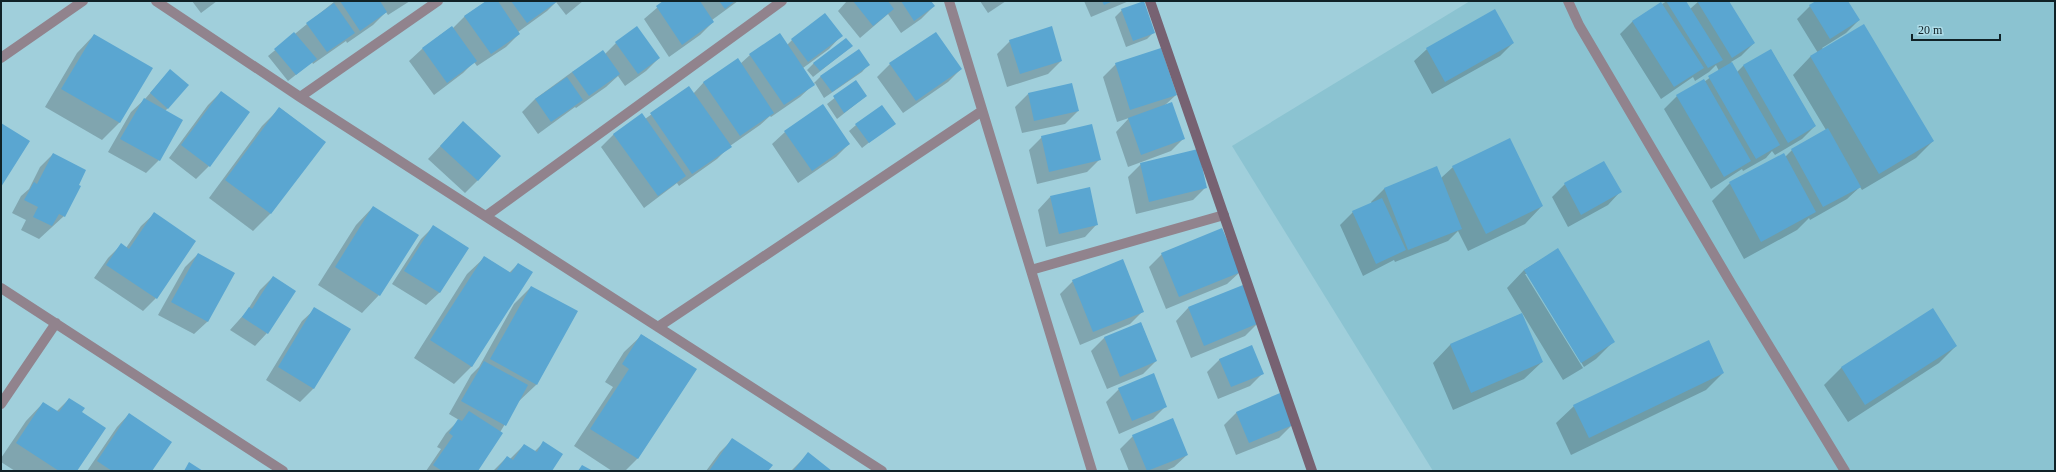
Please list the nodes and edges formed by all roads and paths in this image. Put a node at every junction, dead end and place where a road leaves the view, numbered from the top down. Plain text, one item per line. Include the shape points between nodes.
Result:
1 (83, 1) edge
2 (156, 1) edge
3 (438, 1) edge
4 (782, 1) edge
5 (949, 1) edge
6 (1150, 1) edge
7 (1568, 1) edge
8 (1, 58) edge
9 (300, 97) junction
10 (982, 111) junction
11 (1224, 215) junction
12 (486, 216) junction
13 (1031, 270) junction
14 (1, 288) edge
15 (56, 324) junction
16 (658, 327) junction
17 (1, 404) edge
18 (283, 471) edge
19 (882, 471) edge
20 (1092, 471) edge
21 (1312, 471) edge
22 (1845, 471) edge

1 - 8 street
2 - 9 street
3 - 9 street
4 - 12 street
5 - 10 street
6 - 11 street
7 - 22 street via 1579,25 1728,278
9 - 12 street
10 - 13 street
10 - 16 street
11 - 13 street
11 - 21 street
12 - 16 street
13 - 20 street
14 - 15 street
15 - 17 street
15 - 18 street
16 - 19 street

